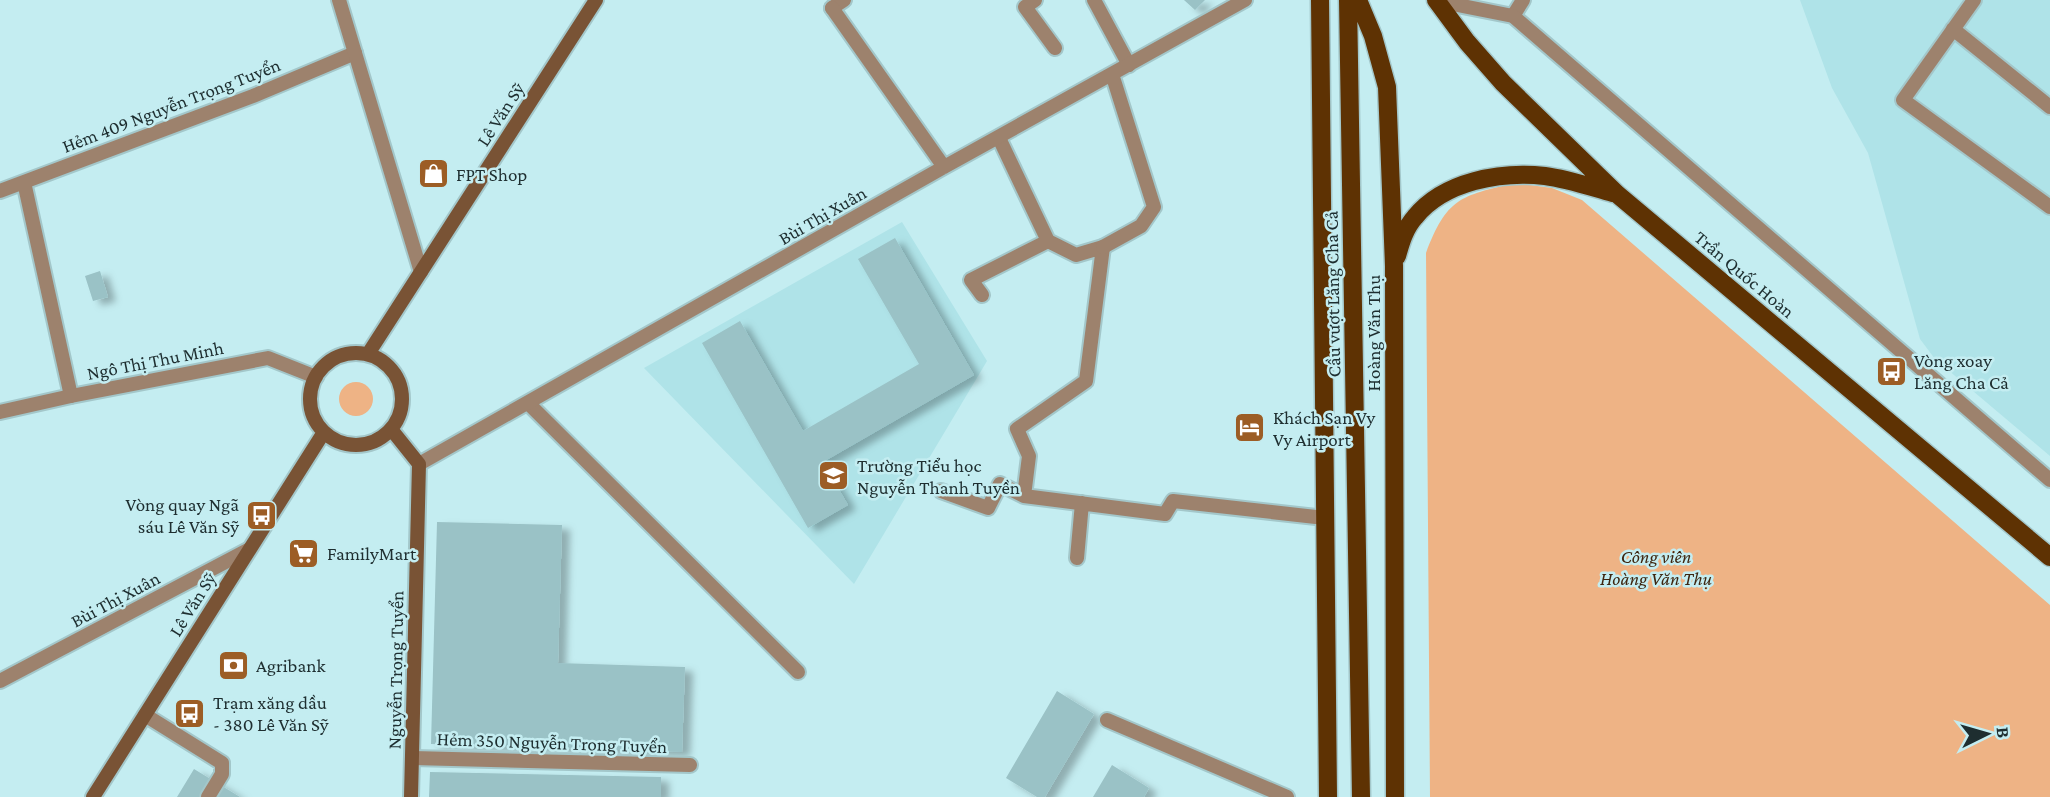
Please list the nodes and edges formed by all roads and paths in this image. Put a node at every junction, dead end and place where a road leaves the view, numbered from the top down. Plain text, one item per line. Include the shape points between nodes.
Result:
1 (339, 0) edge
2 (596, 0) edge
3 (1094, 0) edge
4 (1245, 0) edge
5 (1320, 0) edge
6 (1348, 0) edge
7 (1358, 0) edge
8 (1436, 0) edge
9 (1523, 0) edge
10 (1974, 0) edge
11 (1026, 3) edge
12 (838, 4) edge
13 (1513, 16) junction
14 (1954, 29) junction
15 (1055, 48) dead end
16 (355, 53) junction
17 (1129, 65) junction
18 (1112, 74) junction
19 (2050, 107) edge
20 (999, 138) junction
21 (944, 167) junction
22 (23, 182) junction
23 (0, 191) edge
24 (1617, 194) junction
25 (2050, 207) edge
26 (1048, 241) junction
27 (1104, 247) junction
28 (1394, 265) junction
29 (421, 272) junction
30 (982, 295) dead end
31 (368, 354) junction
32 (316, 377) junction
33 (71, 396) junction
34 (529, 404) junction
35 (0, 412) edge
36 (391, 429) junction
37 (324, 432) junction
38 (419, 464) junction
39 (2050, 480) edge
40 (941, 491) dead end
41 (1024, 496) junction
42 (1082, 503) junction
43 (1325, 518) junction
44 (248, 550) junction
45 (2050, 557) edge
46 (1077, 558) dead end
47 (798, 672) dead end
48 (0, 681) edge
49 (145, 715) junction
50 (1107, 720) dead end
51 (412, 758) junction
52 (690, 765) dead end
53 (93, 797) edge
54 (208, 797) edge
55 (411, 797) edge
56 (1287, 797) edge
57 (1328, 797) edge
58 (1361, 797) edge
59 (1395, 797) edge

1 - 16 street
2 - 29 main road, Lê Văn Sỹ
3 - 17 street
4 - 17 street, Bùi Thị Xuân
5 - 43 main road
6 - 58 main road, Cầu vượt Lăng Cha Cả
7 - 28 main road, Hoàng Văn Thụ via 1387,87
8 - 13 street, Trần Quốc Hoàn
8 - 24 main road, Trần Quốc Hoàn via 1503,83
9 - 13 street
10 - 14 street
11 - 15 street
12 - 21 street
13 - 39 street, Trần Quốc Hoàn
14 - 19 street
14 - 25 street via 1903,100
16 - 22 street, Hẻm 409 Nguyễn Trọng Tuyển
16 - 29 street
17 - 18 street, Bùi Thị Xuân
18 - 20 street, Bùi Thị Xuân
18 - 27 street via 1154,207 1141,226
20 - 21 street, Bùi Thị Xuân
20 - 26 street
21 - 34 street, Bùi Thị Xuân
22 - 23 street, Hẻm 409 Nguyễn Trọng Tuyển
22 - 33 street
24 - 28 main road via 1545,176 1517,175 1471,183 1448,191 1415,217 1402,237
24 - 45 main road, Trần Quốc Hoàn
26 - 27 street via 1076,255
26 - 30 street via 971,280
27 - 41 street via 1086,381 1017,429 1029,456
28 - 59 main road, Hoàng Văn Thụ
29 - 31 main road, Lê Văn Sỹ
31 - 32 main road via 338,356
31 - 36 main road via 382,361 400,385 399,415
32 - 33 street, Ngô Thị Thu Minh via 268,358
32 - 37 main road via 311,406
33 - 35 street, Ngô Thị Thu Minh
34 - 38 street, Bùi Thị Xuân
34 - 47 street
36 - 37 main road via 365,444 336,440
36 - 38 main road
37 - 44 main road, Lê Văn Sỹ
38 - 51 main road, Nguyễn Trọng Tuyển
40 - 41 street via 988,508 1000,484
41 - 42 street
42 - 43 street via 1165,514 1173,501
42 - 46 street
43 - 57 main road
44 - 48 street, Bùi Thị Xuân
44 - 49 main road, Lê Văn Sỹ
49 - 53 main road, Lê Văn Sỹ
49 - 54 street via 222,763 222,774
50 - 56 street
51 - 52 street, Hẻm 350 Nguyễn Trọng Tuyển
51 - 55 main road, Nguyễn Trọng Tuyển

